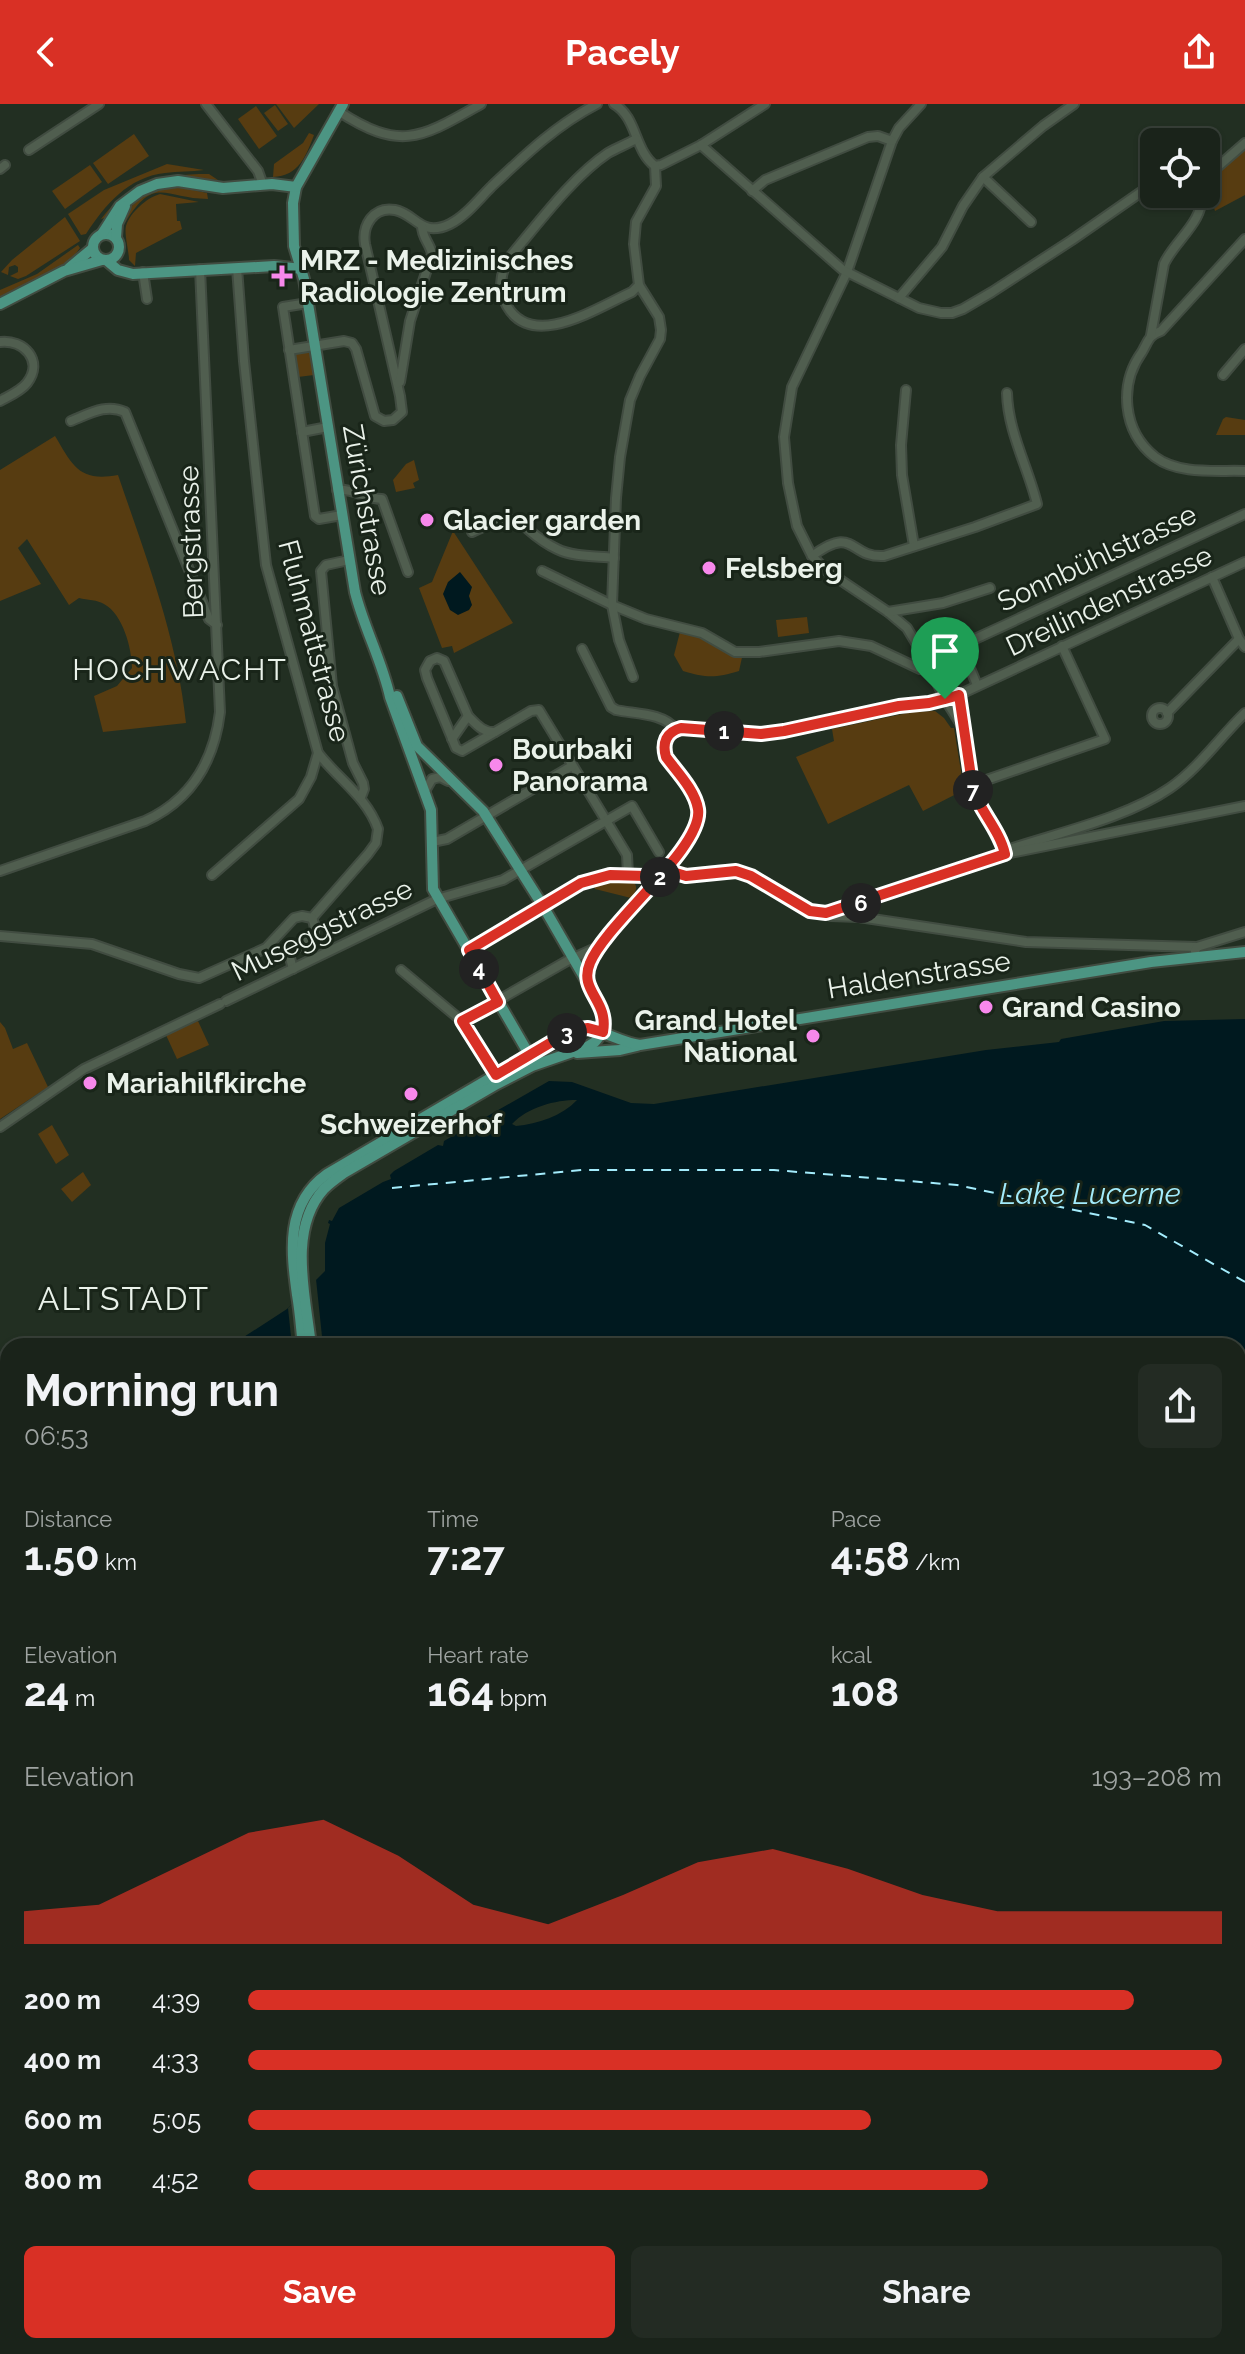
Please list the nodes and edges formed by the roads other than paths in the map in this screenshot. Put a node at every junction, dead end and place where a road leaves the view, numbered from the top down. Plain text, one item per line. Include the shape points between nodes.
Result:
1 (99, 104) edge
2 (206, 104) edge
3 (481, 104) edge
4 (597, 104) edge
5 (614, 104) edge
6 (765, 104) edge
7 (921, 104) edge
8 (1074, 104) edge
9 (626, 107) edge
10 (340, 108) edge
11 (636, 139) junction
12 (892, 141) junction
13 (1245, 143) edge
14 (701, 145) junction
15 (29, 150) dead end
16 (1220, 165) edge
17 (655, 166) junction
18 (983, 177) junction
19 (263, 185) junction
20 (296, 187) junction
21 (752, 191) junction
22 (1140, 193) edge
23 (127, 201) junction
24 (1201, 208) edge
25 (1031, 222) dead end
26 (422, 226) junction
27 (102, 234) junction
28 (116, 237) junction
29 (1245, 239) edge
30 (93, 248) junction
31 (118, 252) junction
32 (104, 260) junction
33 (240, 268) junction
34 (200, 269) junction
35 (302, 269) junction
36 (64, 271) junction
37 (143, 272) junction
38 (847, 272) junction
39 (639, 285) junction
40 (899, 298) junction
41 (147, 299) dead end
42 (308, 303) junction
43 (0, 304) edge
44 (1151, 335) junction
45 (0, 342) edge
46 (314, 346) junction
47 (1245, 349) edge
48 (289, 350) junction
49 (1223, 375) dead end
50 (397, 383) junction
51 (906, 390) dead end
52 (1007, 393) dead end
53 (0, 401) edge
54 (71, 421) dead end
55 (328, 427) junction
56 (302, 432) junction
57 (1245, 471) edge
58 (337, 490) junction
59 (1245, 514) edge
60 (342, 515) junction
61 (472, 532) dead end
62 (914, 546) junction
63 (812, 556) junction
64 (614, 558) junction
65 (349, 560) junction
66 (1245, 562) edge
67 (542, 571) dead end
68 (408, 572) dead end
69 (1212, 577) junction
70 (990, 588) dead end
71 (612, 605) junction
72 (888, 612) junction
73 (217, 625) junction
74 (1239, 639) junction
75 (1062, 646) junction
76 (1245, 647) edge
77 (582, 649) dead end
78 (930, 668) junction
79 (633, 677) dead end
80 (386, 679) junction
81 (977, 685) junction
82 (959, 695) junction
83 (945, 699) junction
84 (1167, 713) dead end
85 (1245, 713) edge
86 (468, 716) junction
87 (962, 726) junction
88 (675, 729) junction
89 (495, 732) junction
90 (452, 739) junction
91 (318, 753) junction
92 (572, 766) junction
93 (456, 785) junction
94 (972, 785) junction
95 (425, 791) junction
96 (361, 797) junction
97 (1245, 806) edge
98 (486, 816) junction
99 (605, 820) junction
100 (432, 842) junction
101 (659, 852) dead end
102 (1005, 854) junction
103 (520, 870) junction
104 (666, 870) junction
105 (0, 871) edge
106 (212, 875) dead end
107 (631, 875) junction
108 (640, 898) junction
109 (437, 899) junction
110 (543, 906) junction
111 (826, 913) junction
112 (312, 918) junction
113 (1245, 932) edge
114 (0, 936) edge
115 (600, 946) junction
116 (469, 950) junction
117 (1201, 951) junction
118 (1245, 952) edge
119 (574, 958) junction
120 (293, 969) junction
121 (401, 970) dead end
122 (587, 983) junction
123 (498, 1002) junction
124 (462, 1021) junction
125 (603, 1032) junction
126 (640, 1045) junction
127 (571, 1053) junction
128 (530, 1056) junction
129 (544, 1062) junction
130 (496, 1075) junction
131 (0, 1127) edge
132 (298, 1267) junction
133 (301, 1294) junction
134 (303, 1338) edge
135 (309, 1338) edge

1 - 15 street
2 - 19 street
3 - 10 street via 414,137 380,132
4 - 26 street via 538,143 452,223
5 - 9 street
6 - 14 street
7 - 12 street
8 - 18 street
9 - 11 street
10 - 20 main road
11 - 17 street
11 - 39 street via 591,167 509,258 501,292 519,320 550,327
12 - 21 street via 868,137 765,180
12 - 38 street
13 - 16 street
14 - 17 street
14 - 21 street
17 - 39 street via 656,186 634,231
18 - 25 street
18 - 40 street via 942,247
19 - 20 main road
19 - 23 main road via 223,188 172,182 146,188
20 - 35 main road, Zürichstrasse via 294,241
21 - 38 street
22 - 40 street via 963,309 941,313
23 - 27 main road
23 - 28 main road
24 - 44 street via 1164,264
26 - 50 street via 432,254
26 - 50 street via 385,209 364,230
27 - 28 main road
27 - 30 main road
28 - 31 main road
29 - 44 street via 1161,331
30 - 32 main road
30 - 36 main road
31 - 32 main road
31 - 37 main road via 124,264
32 - 36 main road
32 - 37 main road via 122,272
33 - 34 main road
33 - 35 main road
33 - 91 street, Fluhmattstrasse via 244,361 266,565
34 - 37 main road
34 - 73 street, Bergstrasse
35 - 42 main road, Zürichstrasse
36 - 43 main road
37 - 41 street
38 - 40 street
38 - 63 street via 800,367 786,416 788,483 797,526
39 - 64 street via 661,330 626,417
42 - 46 main road, Zürichstrasse
42 - 48 street via 283,307
44 - 57 street via 1133,363 1126,394 1142,443 1171,466
45 - 53 street via 24,347 33,368 23,388
46 - 48 street
46 - 50 street via 352,343 379,420 393,420 402,412
46 - 55 main road, Zürichstrasse
47 - 49 street
48 - 56 street
51 - 62 street via 902,475
52 - 62 street via 1011,426 1037,504
54 - 73 street via 103,408 125,412 209,619
55 - 56 street
55 - 58 main road, Zürichstrasse
56 - 60 street via 315,516
58 - 60 main road, Zürichstrasse
58 - 68 street via 382,499
59 - 81 street, Sonnbühlstrasse via 964,644
60 - 65 main road, Zürichstrasse
61 - 64 street via 512,519 562,551
62 - 63 street via 877,556 843,541
63 - 72 street
64 - 71 street
65 - 80 main road, Zürichstrasse via 360,611
65 - 96 street via 321,571 332,686 363,783
66 - 69 street, Dreilindenstrasse
67 - 71 street
69 - 74 street
69 - 75 street, Dreilindenstrasse
70 - 72 street
71 - 78 street via 702,633 735,652 839,641 871,646 920,669
71 - 79 street
72 - 78 street via 907,628
73 - 105 street, Bergstrasse via 218,732 184,795 145,821
74 - 76 street
74 - 84 street
75 - 81 street, Dreilindenstrasse
75 - 94 street via 1105,739
77 - 88 street via 611,707 659,718
78 - 83 street
80 - 93 main road, Zürichstrasse via 417,746
80 - 95 main road, Zürichstrasse
81 - 82 street, Dreilindenstrasse
82 - 83 street, Dreilindenstrasse
82 - 87 street
83 - 87 street
83 - 88 street, Dreilindenstrasse via 761,734
85 - 102 street via 1191,771 1157,796
86 - 89 street via 481,729
86 - 90 street
86 - 90 street via 445,663 430,661 425,670
87 - 94 street
88 - 104 street via 664,750 696,800 699,814
89 - 90 street via 462,751
89 - 92 street via 539,710
91 - 96 street, Fluhmattstrasse
91 - 106 street via 299,799
92 - 98 street
92 - 99 street
93 - 95 street via 436,778
93 - 98 main road, Zürichstrasse
94 - 102 street
95 - 100 main road, Zürichstrasse
96 - 112 street, Fluhmattstrasse via 376,822 376,843
97 - 102 street
98 - 100 street
98 - 103 main road, Zürichstrasse
99 - 101 street via 632,806
99 - 103 street, Museggstrasse
99 - 107 street via 628,857
100 - 109 main road, Zürichstrasse via 431,884
102 - 111 street
103 - 109 street, Museggstrasse
103 - 110 main road, Zürichstrasse
104 - 107 street
104 - 108 street
104 - 111 street via 686,876 743,873 810,911
107 - 108 street via 643,885
107 - 110 street via 590,879
108 - 115 street
109 - 116 main road, Zürichstrasse
109 - 120 street, Museggstrasse
110 - 116 street
110 - 119 main road, Zürichstrasse
111 - 117 street via 1026,942
112 - 114 street via 294,918 266,948 199,978 92,944
112 - 120 street, Fluhmattstrasse via 312,937 289,954
113 - 117 street
115 - 119 street
115 - 122 street via 589,965
116 - 123 main road, Zürichstrasse
117 - 118 main road, Haldenstrasse
117 - 126 main road, Haldenstrasse
119 - 122 main road, Zürichstrasse
119 - 123 street
120 - 131 street, Museggstrasse via 84,1069
121 - 124 street
122 - 125 main road, Zürichstrasse via 604,1014
123 - 124 street
123 - 128 main road, Zürichstrasse
124 - 130 street
125 - 126 main road, Haldenstrasse
125 - 127 main road
125 - 128 main road via 572,1030
126 - 127 main road
127 - 129 main road
128 - 129 main road
128 - 130 main road
129 - 132 main road via 497,1084 325,1188 306,1222
130 - 132 main road via 318,1181 295,1219
132 - 133 main road
133 - 134 main road
133 - 135 main road

